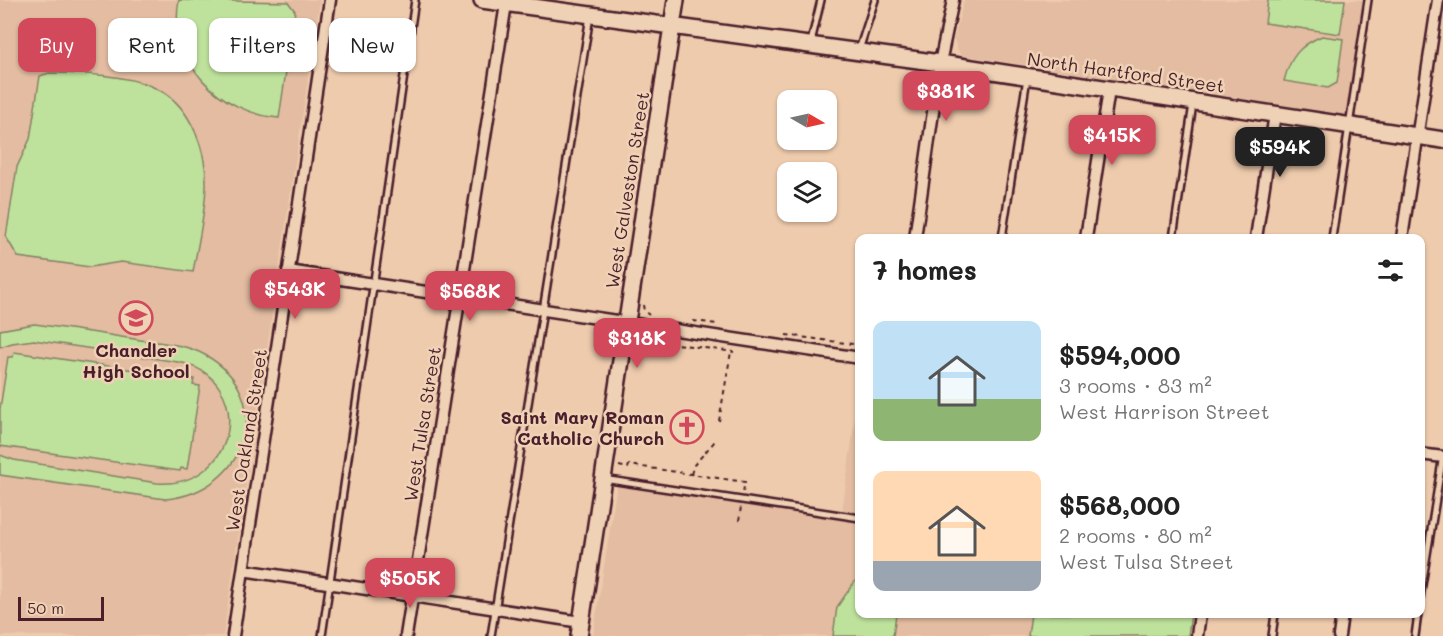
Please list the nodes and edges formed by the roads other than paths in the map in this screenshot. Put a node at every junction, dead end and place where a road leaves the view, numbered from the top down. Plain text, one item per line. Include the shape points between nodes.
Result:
1 (330, 0) edge
2 (415, 0) edge
3 (482, 0) edge
4 (676, 0) edge
5 (820, 0) edge
6 (875, 0) edge
7 (953, 0) edge
8 (1368, 0) edge
9 (1438, 0) edge
10 (506, 2) edge
11 (590, 16) junction
12 (672, 26) junction
13 (810, 45) junction
14 (858, 52) junction
15 (940, 63) junction
16 (1027, 78) junction
17 (1109, 90) junction
18 (1193, 102) junction
19 (1275, 114) junction
20 (1349, 125) junction
21 (1418, 136) junction
22 (1443, 140) edge
23 (916, 234) edge
24 (1003, 234) edge
25 (1087, 234) edge
26 (1174, 234) edge
27 (1257, 234) edge
28 (1333, 234) edge
29 (1403, 234) edge
30 (288, 271) junction
31 (374, 286) junction
32 (459, 298) junction
33 (544, 311) junction
34 (627, 324) junction
35 (855, 357) edge
36 (1425, 454) edge
37 (1443, 456) edge
38 (610, 480) junction
39 (855, 517) edge
40 (1425, 567) edge
41 (243, 570) junction
42 (331, 583) junction
43 (412, 595) junction
44 (495, 608) junction
45 (1199, 618) edge
46 (1274, 618) edge
47 (1341, 618) edge
48 (1417, 618) edge
49 (580, 629) edge
50 (233, 636) edge
51 (322, 636) edge
52 (406, 636) edge
53 (491, 636) edge
54 (1197, 636) edge
55 (1272, 636) edge
56 (1339, 636) edge
57 (1415, 636) edge

1 - 30 street, West Oakland Street
2 - 31 lane
3 - 10 street, North Hartford Street
4 - 12 street, West Galveston Street
5 - 13 lane
6 - 14 lane
7 - 15 street
8 - 20 lane
9 - 21 street
10 - 11 street, North Hartford Street
10 - 32 street, West Tulsa Street
11 - 12 street, North Hartford Street
11 - 33 lane
12 - 13 street, North Hartford Street
12 - 34 street, West Galveston Street
13 - 14 street, North Hartford Street
14 - 15 street, North Hartford Street
15 - 16 street, North Hartford Street
15 - 23 street
16 - 17 street, North Hartford Street
16 - 24 lane
17 - 18 street, North Hartford Street
17 - 25 street
18 - 19 street, North Hartford Street
18 - 26 lane
19 - 20 street, North Hartford Street
19 - 27 street
20 - 21 street, North Hartford Street
20 - 28 lane
21 - 22 street, North Hartford Street
21 - 29 street
30 - 31 street
30 - 41 street, West Oakland Street
31 - 32 street
31 - 42 lane
32 - 33 street
32 - 43 street, West Tulsa Street
33 - 34 street
33 - 44 lane
34 - 35 street
34 - 38 street, West Galveston Street
36 - 37 street
37 - 40 lane
38 - 39 lane
38 - 49 street, West Galveston Street
41 - 42 street
41 - 50 street, West Oakland Street
42 - 43 street
42 - 51 lane
43 - 44 street
43 - 52 street, West Tulsa Street
44 - 49 street
44 - 53 lane
45 - 54 street
46 - 55 lane
47 - 56 street
48 - 57 lane

